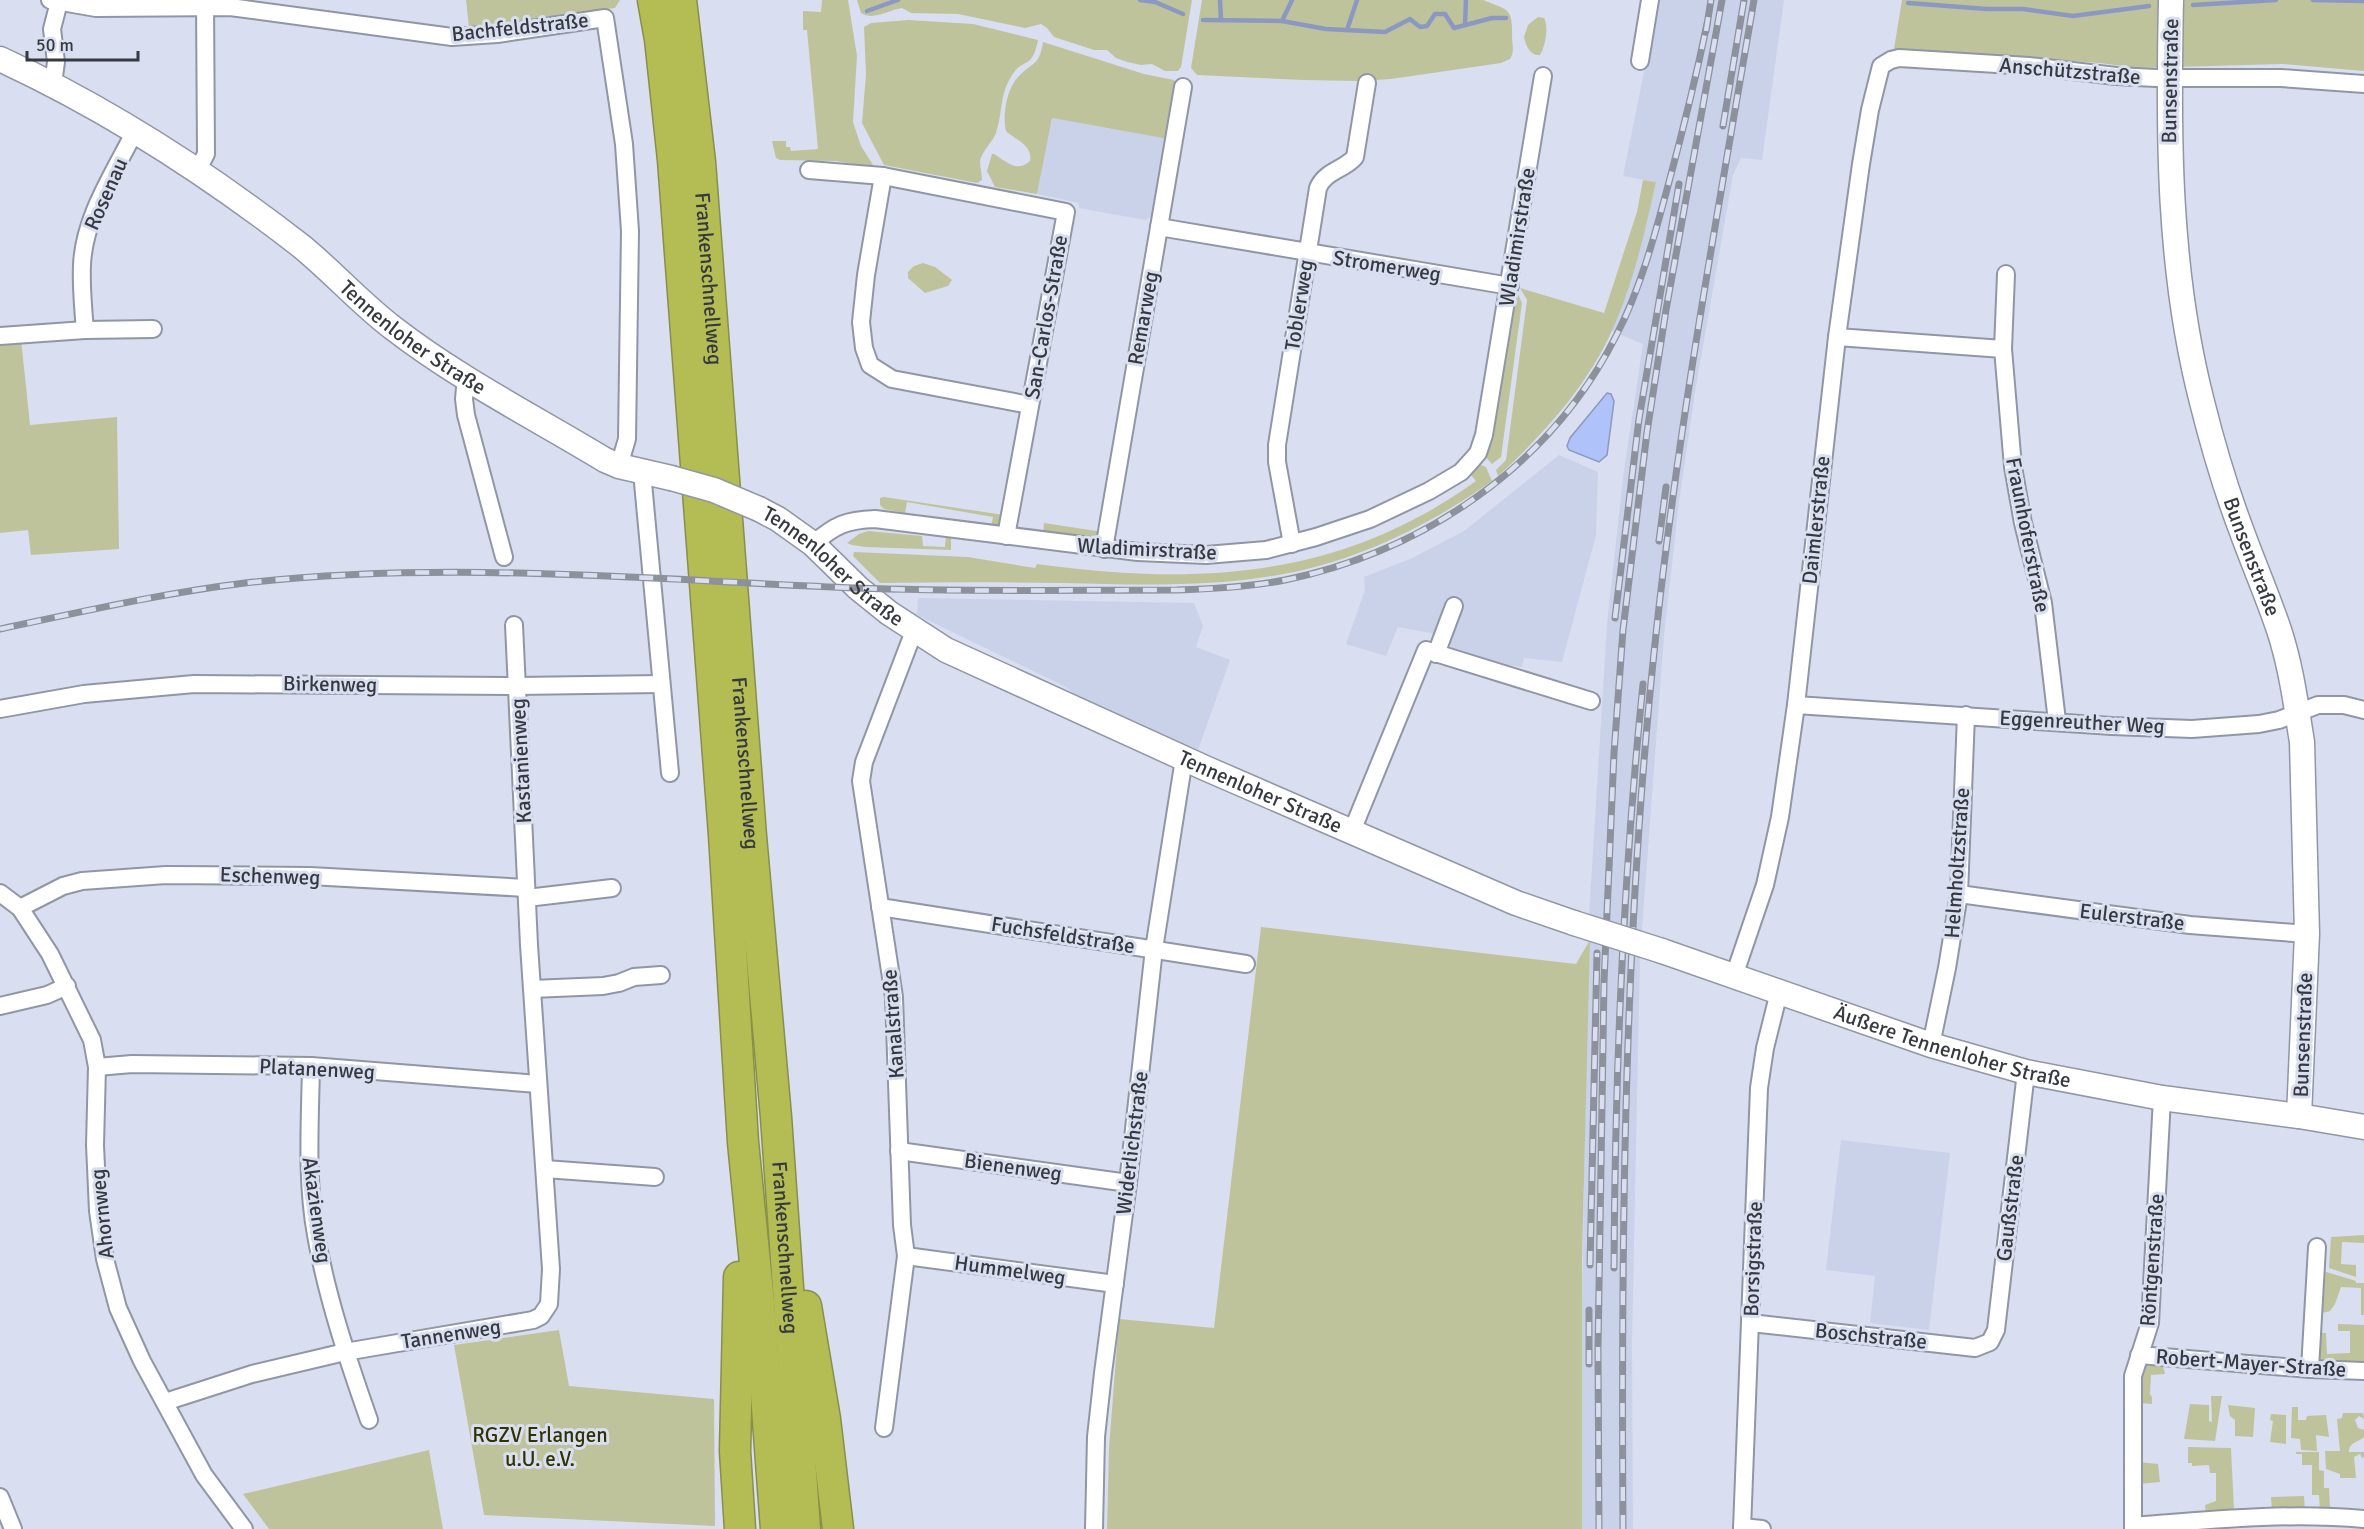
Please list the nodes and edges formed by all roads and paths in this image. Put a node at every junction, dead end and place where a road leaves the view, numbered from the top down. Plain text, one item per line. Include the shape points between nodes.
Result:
1 (653, 0) edge
2 (681, 0) edge
3 (1650, 0) edge
4 (2171, 0) edge
5 (54, 1) edge
6 (205, 3) edge
7 (1641, 53) dead end
8 (0, 59) edge
9 (1885, 62) joint
10 (1543, 76) dead end
11 (2169, 78) junction
12 (1366, 83) dead end
13 (53, 84) junction
14 (2364, 84) edge
15 (1183, 87) dead end
16 (135, 131) junction
17 (198, 169) junction
18 (809, 170) dead end
19 (883, 176) junction
20 (1159, 227) junction
21 (1308, 253) junction
22 (2006, 274) dead end
23 (1510, 286) junction
24 (153, 329) dead end
25 (86, 330) junction
26 (0, 336) edge
27 (1837, 337) junction
28 (2002, 349) junction
29 (466, 377) junction
30 (1030, 405) junction
31 (618, 466) junction
32 (642, 472) junction
33 (1006, 536) junction
34 (813, 544) junction
35 (1292, 544) junction
36 (1104, 549) junction
37 (504, 557) dead end
38 (1454, 606) dead end
39 (514, 625) dead end
40 (914, 631) junction
41 (1436, 654) junction
42 (661, 684) junction
43 (517, 686) junction
44 (1591, 701) dead end
45 (1796, 705) junction
46 (0, 709) edge
47 (2364, 710) edge
48 (2297, 712) junction
49 (1966, 716) junction
50 (2057, 721) junction
51 (1184, 759) junction
52 (670, 773) dead end
53 (1352, 831) junction
54 (612, 888) dead end
55 (0, 893) edge
56 (527, 893) junction
57 (1959, 894) junction
58 (880, 907) junction
59 (20, 908) junction
60 (1564, 920) joint
61 (2307, 934) junction
62 (1154, 949) junction
63 (1246, 964) dead end
64 (661, 975) dead end
65 (1734, 976) junction
66 (67, 986) junction
67 (532, 989) junction
68 (1779, 992) junction
69 (0, 1006) edge
70 (1931, 1045) junction
71 (312, 1066) junction
72 (97, 1067) junction
73 (2026, 1072) junction
74 (538, 1084) junction
75 (2162, 1098) junction
76 (2299, 1116) junction
77 (776, 1117) junction
78 (2364, 1127) edge
79 (743, 1142) junction
80 (899, 1151) junction
81 (545, 1169) junction
82 (655, 1177) dead end
83 (1128, 1183) junction
84 (2317, 1248) dead end
85 (906, 1256) junction
86 (1114, 1284) junction
87 (549, 1304) joint
88 (1751, 1323) junction
89 (1990, 1342) joint
90 (345, 1352) junction
91 (2139, 1355) junction
92 (2310, 1369) junction
93 (2364, 1371) edge
94 (165, 1402) junction
95 (369, 1420) dead end
96 (885, 1428) dead end
97 (0, 1497) edge
98 (2364, 1519) edge
99 (1742, 1528) edge
100 (2133, 1528) edge
101 (14, 1529) edge
102 (244, 1529) edge
103 (740, 1529) edge
104 (776, 1529) edge
105 (805, 1529) edge
106 (838, 1529) edge
107 (1094, 1529) edge
108 (1762, 1529) edge

1 - 79 highway, Frankenschnellweg via 673,160 699,485
2 - 77 highway, Frankenschnellweg via 700,162
3 - 7 street
4 - 11 street, Bunsenstraße
5 - 6 street, Bachfeldstraße via 134,9
5 - 13 street, Bachfeldstraße
6 - 17 street via 206,154
6 - 31 street, Bachfeldstraße via 452,37 605,18 624,144 630,231 627,439
8 - 13 street, Tennenloher Straße
9 - 11 street, Anschützstraße via 1899,58
9 - 27 street, Daimlerstraße via 1879,71 1870,110
10 - 23 street, Wladimirstraße
11 - 14 street, Anschützstraße via 2281,78
11 - 48 street, Bunsenstraße via 2169,155 2176,256 2192,359 2218,459 2280,632
12 - 21 street, Toblerweg via 1355,157 1321,181
13 - 16 street, Tennenloher Straße
15 - 20 street, Remarweg
16 - 17 street, Tennenloher Straße
16 - 25 street, Rosenau via 98,203 85,240 82,263
17 - 29 street, Tennenloher Straße via 302,248 384,331
18 - 19 street, San-Carlos-Straße
19 - 30 street via 861,322 870,365 892,379
19 - 30 street, San-Carlos-Straße via 1066,212
20 - 21 street, Stromerweg
20 - 36 street, Remarweg
21 - 23 street, Stromerweg
21 - 35 street, Toblerweg via 1277,445
22 - 28 street, Fraunhoferstraße
23 - 35 street, Wladimirstraße via 1478,453 1461,472 1395,508
24 - 25 street
25 - 26 street
27 - 28 street
27 - 45 street, Daimlerstraße
28 - 50 street, Fraunhoferstraße via 2013,467 2043,603
29 - 31 street, Tennenloher Straße
29 - 37 street via 466,415
30 - 33 street, San-Carlos-Straße
31 - 32 street, Tennenloher Straße
32 - 34 street, Tennenloher Straße, bridge via 714,490 778,519
32 - 42 street
33 - 34 street, Wladimirstraße via 859,519 835,526
33 - 36 street, Wladimirstraße
34 - 40 street, Tennenloher Straße via 858,588
35 - 36 street, Wladimirstraße via 1206,555
38 - 41 street
39 - 43 street, Kastanienweg
40 - 51 street, Tennenloher Straße
40 - 58 street, Kanalstraße via 864,762 861,781
41 - 44 street
41 - 53 street via 1426,650
42 - 43 street, Birkenweg
42 - 52 street
43 - 46 street, Birkenweg via 194,684 84,694
43 - 56 street, Kastanienweg
45 - 49 street, Eggenreuther Weg
45 - 65 street, Daimlerstraße via 1765,885
47 - 48 street, Eggenreuther Weg via 2329,704
48 - 50 street, Eggenreuther Weg via 2259,724 2192,729
48 - 61 street, Bunsenstraße via 2302,742
49 - 50 street, Eggenreuther Weg
49 - 57 street, Helmholtzstraße
51 - 53 street, Tennenloher Straße
51 - 62 street, Widerlichstraße
53 - 60 street, Tennenloher Straße
54 - 56 street
55 - 59 street, Ahornweg
56 - 59 street, Eschenweg via 310,876 166,875 63,886
56 - 67 street, Kastanienweg
57 - 61 street, Eulerstraße via 2190,925
57 - 70 street, Helmholtzstraße
58 - 62 street, Fuchsfeldstraße
58 - 80 street, Kanalstraße via 894,997
59 - 66 street, Ahornweg
60 - 65 street, Äußere Tennenloher Straße, bridge
61 - 76 street, Bunsenstraße
62 - 63 street, Fuchsfeldstraße
62 - 83 street, Widerlichstraße
64 - 67 street via 634,977 603,986
65 - 68 street, Äußere Tennenloher Straße
66 - 69 street
66 - 72 street, Ahornweg via 92,1040
67 - 74 street, Kastanienweg
68 - 70 street, Äußere Tennenloher Straße
68 - 88 street, Borsigstraße via 1759,1088
70 - 73 street, Äußere Tennenloher Straße
71 - 72 street, Platanenweg
71 - 74 street, Platanenweg
71 - 90 street, Akazienweg via 309,1150 316,1235
72 - 94 street, Ahornweg via 95,1145 105,1259 118,1308
73 - 75 street, Äußere Tennenloher Straße
73 - 89 street, Gaußstraße via 1996,1330
74 - 81 street, Kastanienweg
75 - 76 street, Äußere Tennenloher Straße
75 - 91 street, Röntgenstraße via 2150,1323
76 - 78 street, Äußere Tennenloher Straße
77 - 105 highway, Frankenschnellweg
77 - 106 highway via 791,1189
79 - 103 highway via 735,1451
79 - 104 highway, Frankenschnellweg
80 - 83 street, Bienenweg
80 - 85 street, Kanalstraße
81 - 82 street
81 - 87 street, Kastanienweg via 551,1269
83 - 86 street, Widerlichstraße
84 - 92 street
85 - 86 street, Hummelweg
85 - 96 street, Kanalstraße
86 - 107 street, Widerlichstraße via 1096,1437
87 - 90 street, Tannenweg via 533,1320
88 - 89 street, Boschstraße via 1975,1348
88 - 99 street, Borsigstraße
90 - 94 street, Tannenweg via 252,1374
90 - 95 street
91 - 92 street, Robert-Mayer-Straße
91 - 100 street, Röntgenstraße via 2133,1377
92 - 93 street, Robert-Mayer-Straße
94 - 102 street, Ahornweg via 204,1475
97 - 101 street
98 - 100 street via 2274,1516
99 - 108 street

